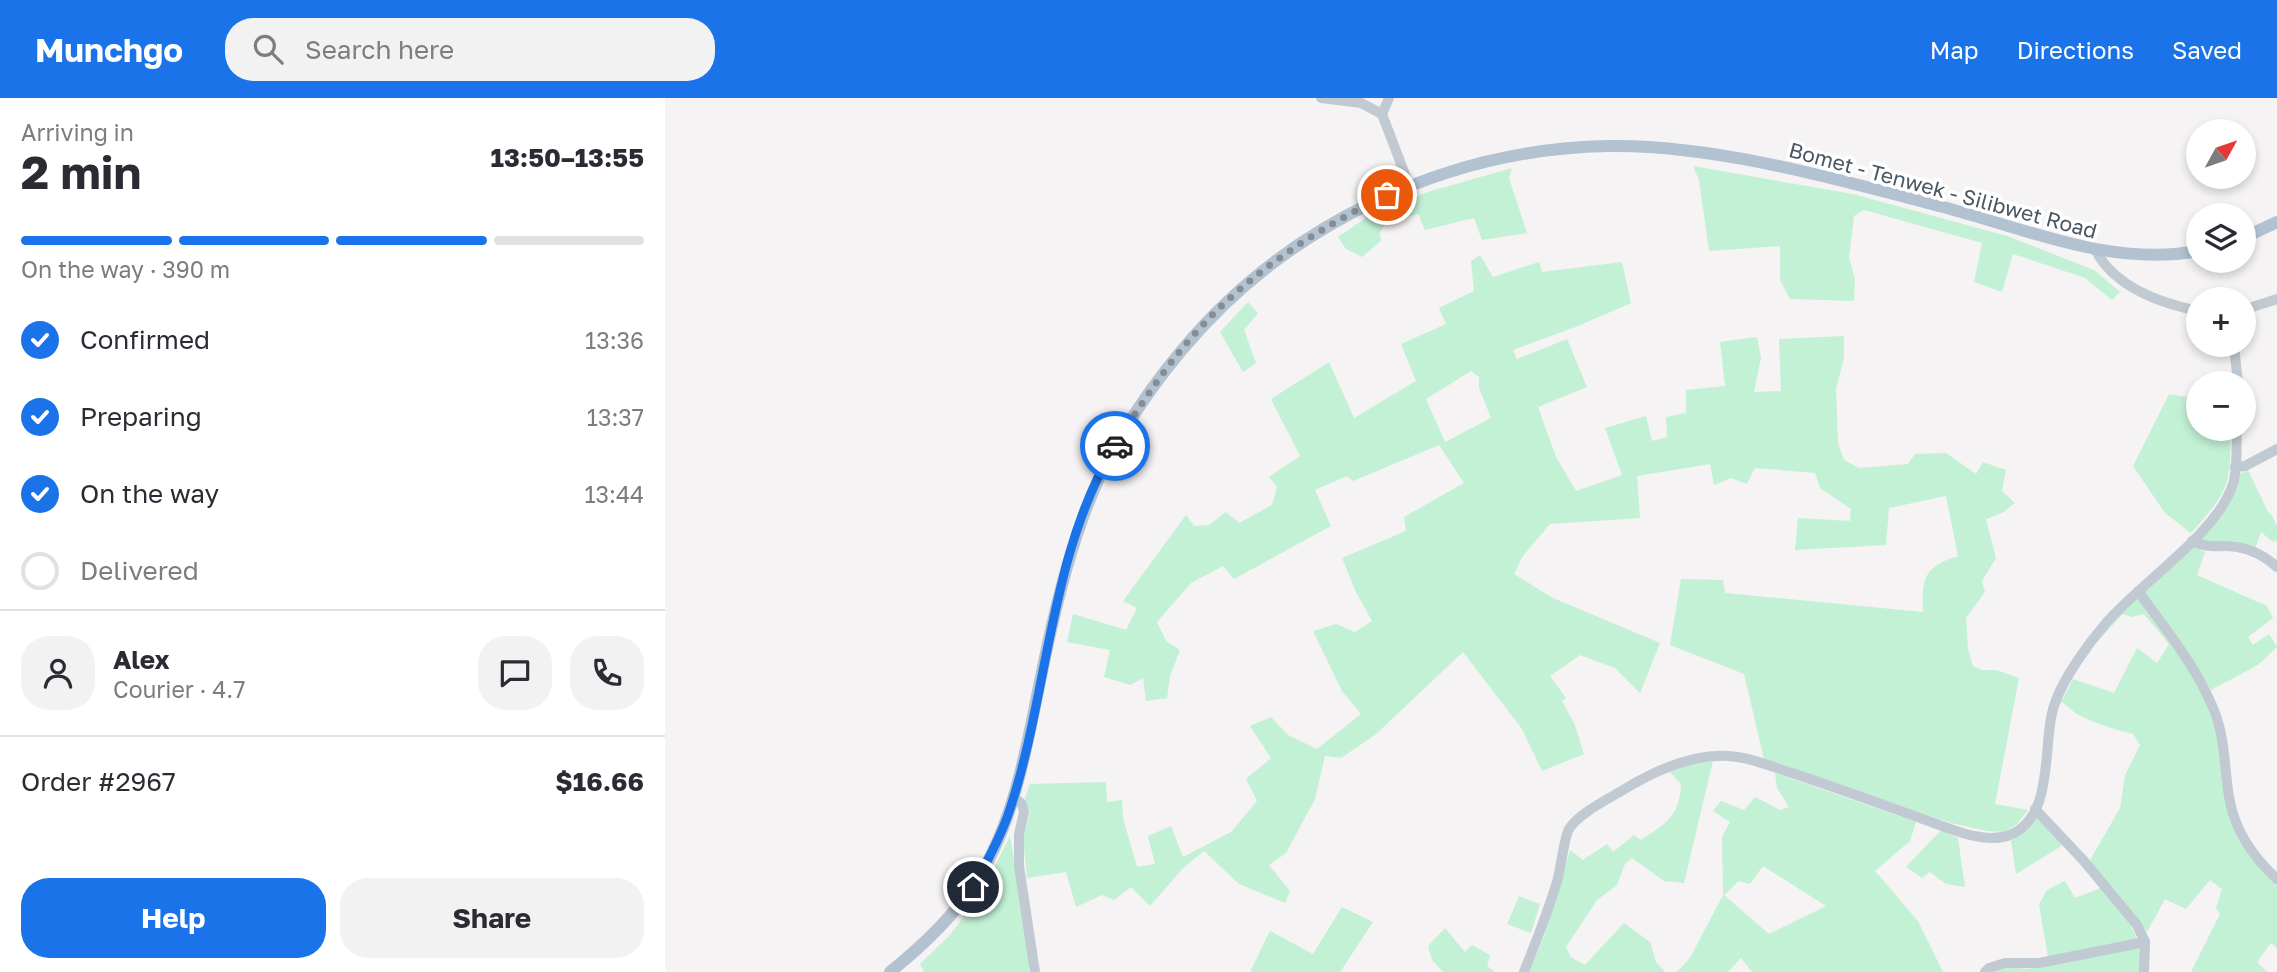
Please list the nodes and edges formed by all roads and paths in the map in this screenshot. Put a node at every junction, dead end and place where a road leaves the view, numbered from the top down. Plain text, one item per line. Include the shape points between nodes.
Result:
1 (1321, 98) edge
2 (1389, 98) edge
3 (1382, 114) junction
4 (1409, 185) junction
5 (2277, 222) edge
6 (2256, 232) edge
7 (2096, 251) junction
8 (2186, 252) edge
9 (2277, 299) edge
10 (2256, 306) edge
11 (2186, 308) edge
12 (2236, 441) edge
13 (2277, 449) edge
14 (2235, 467) junction
15 (2193, 541) junction
16 (2277, 566) edge
17 (2138, 591) junction
18 (1013, 796) junction
19 (2035, 809) junction
20 (2277, 879) edge
21 (2145, 942) junction
22 (890, 972) edge
23 (1035, 972) edge
24 (1524, 972) edge
25 (1985, 972) edge
26 (2144, 972) edge

1 - 3 street via 1361,103
2 - 3 street
3 - 4 street
4 - 7 main road, Bomet - Tenwek - Silibwet Road via 1494,161 1564,149 1676,150 1829,177
4 - 18 main road, Bomet - Tenwek - Silibwet Road via 1323,228 1251,282 1199,329 1134,415 1081,520
5 - 6 main road
7 - 8 main road, Bomet - Tenwek - Silibwet Road via 2146,256
7 - 11 street via 2104,267 2125,284
9 - 10 street
12 - 14 street
13 - 14 street
14 - 15 street via 2226,498
15 - 16 street via 2214,548 2236,547
15 - 17 street
17 - 19 street via 2088,646 2054,704 2048,763
17 - 20 street via 2201,680 2223,737 2230,804 2247,844
18 - 22 main road, Bomet - Tenwek - Silibwet Road via 973,887 930,938
18 - 23 street via 1024,808 1019,866
19 - 21 street via 2118,902
19 - 24 street via 2010,835 1979,837 1755,761 1728,756 1678,763 1595,807 1569,829 1546,916
21 - 25 street via 1993,966
21 - 26 street

